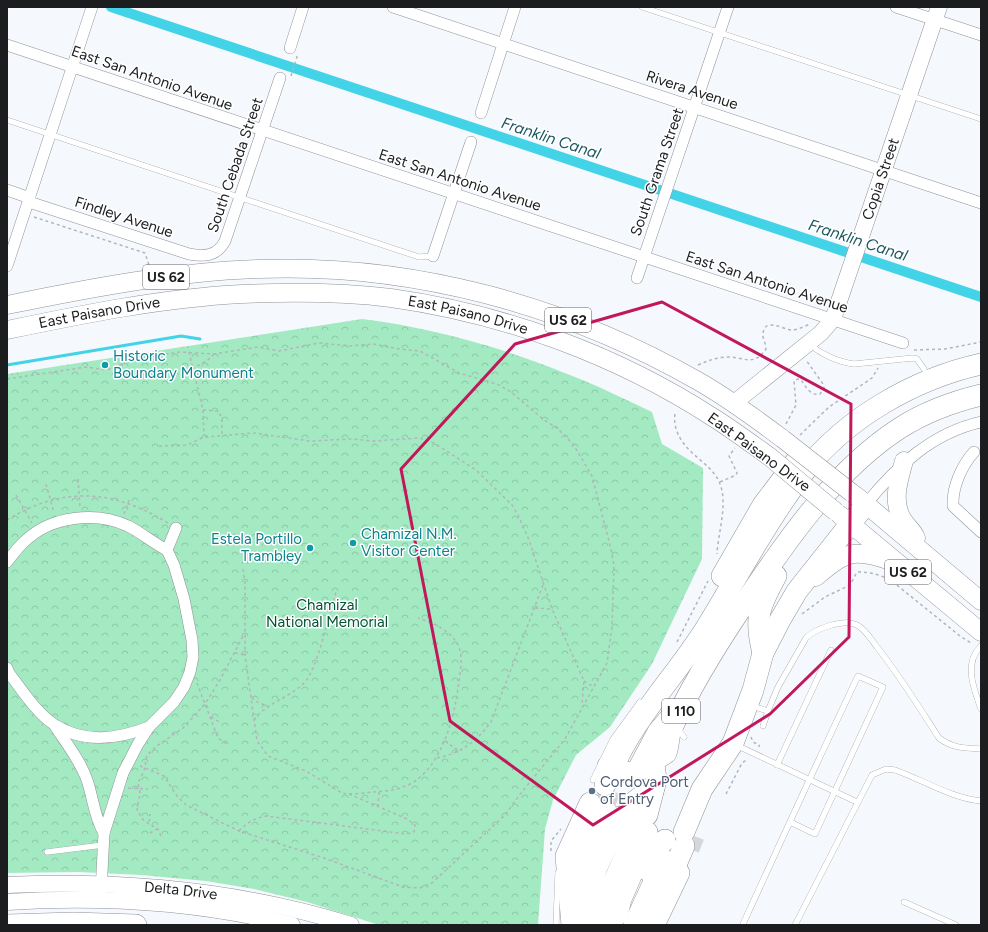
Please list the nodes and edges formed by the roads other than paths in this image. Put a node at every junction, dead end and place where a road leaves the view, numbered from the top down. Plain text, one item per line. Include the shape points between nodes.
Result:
1 (303, 7) edge
2 (393, 7) edge
3 (515, 7) edge
4 (642, 7) edge
5 (728, 7) edge
6 (896, 7) edge
7 (91, 10) edge
8 (937, 13) edge
9 (719, 32) junction
10 (981, 35) edge
11 (502, 43) junction
12 (7, 45) edge
13 (290, 48) dead end
14 (73, 67) junction
15 (285, 78) road end
16 (910, 95) junction
17 (694, 107) junction
18 (481, 113) dead end
19 (981, 119) edge
20 (7, 120) edge
21 (263, 130) junction
22 (51, 135) junction
23 (471, 142) dead end
24 (885, 170) junction
25 (7, 190) edge
26 (454, 194) junction
27 (240, 198) junction
28 (30, 200) junction
29 (981, 203) edge
30 (210, 255) joint
31 (433, 256) joint
32 (644, 257) junction
33 (7, 264) edge
34 (637, 278) dead end
35 (7, 305) edge
36 (833, 319) junction
37 (7, 330) edge
38 (809, 343) junction
39 (907, 346) road end
40 (981, 352) edge
41 (981, 364) edge
42 (924, 369) junction
43 (981, 395) edge
44 (678, 396) junction
45 (734, 403) junction
46 (981, 422) edge
47 (977, 452) edge
48 (904, 461) junction
49 (859, 498) junction
50 (843, 518) junction
51 (804, 523) junction
52 (176, 528) road end
53 (981, 532) edge
54 (167, 550) junction
55 (922, 552) junction
56 (7, 562) edge
57 (897, 564) junction
58 (981, 601) edge
59 (789, 605) junction
60 (981, 632) edge
61 (981, 646) edge
62 (831, 650) dead end
63 (763, 653) junction
64 (8, 671) edge
65 (655, 696) junction
66 (748, 705) junction
67 (682, 709) junction
68 (981, 709) edge
69 (768, 711) junction
70 (54, 725) junction
71 (763, 726) dead end
72 (149, 727) junction
73 (684, 737) dead end
74 (727, 748) junction
75 (981, 749) edge
76 (777, 766) junction
77 (809, 780) junction
78 (834, 792) junction
79 (981, 801) edge
80 (857, 802) junction
81 (639, 810) junction
82 (790, 822) junction
83 (104, 833) junction
84 (103, 845) junction
85 (47, 852) dead end
86 (558, 870) dead end
87 (101, 883) junction
88 (7, 885) edge
89 (101, 900) junction
90 (7, 902) edge
91 (904, 902) dead end
92 (587, 923) edge
93 (7, 925) edge
94 (136, 925) edge
95 (292, 925) edge
96 (351, 925) edge
97 (615, 925) edge
98 (626, 925) edge
99 (634, 925) edge
100 (640, 925) edge
101 (647, 925) edge
102 (654, 925) edge
103 (743, 925) edge
104 (795, 925) edge
105 (956, 925) edge

1 - 13 street
2 - 11 street, Rivera Avenue
3 - 11 street
4 - 9 lane
5 - 9 street, South Grama Street
6 - 8 street
7 - 14 street
8 - 10 street
8 - 16 main road, Copia Street
9 - 16 lane
9 - 17 street, South Grama Street
11 - 17 street, Rivera Avenue
11 - 18 street
12 - 14 street, East San Antonio Avenue
14 - 21 street, East San Antonio Avenue
14 - 22 street
15 - 21 street, South Cebada Street
16 - 19 lane
16 - 24 main road, Copia Street
17 - 24 street, Rivera Avenue
17 - 32 street, South Grama Street
20 - 22 lane
21 - 26 street, East San Antonio Avenue
21 - 27 street, South Cebada Street
22 - 27 lane
22 - 28 street
23 - 26 street
24 - 29 street, Rivera Avenue
24 - 36 main road, Copia Street
25 - 28 street, Findley Avenue
26 - 31 street
26 - 32 street, East San Antonio Avenue
27 - 30 street, South Cebada Street via 225,241 217,252
27 - 31 lane via 419,257
28 - 30 street, Findley Avenue via 189,254
28 - 33 street
32 - 34 street, South Grama Street
32 - 36 street, East San Antonio Avenue
35 - 45 main road, East Paisano Drive / US 62 via 118,284 210,272 308,269 369,272 488,294 573,322 653,356
36 - 38 main road, Copia Street
36 - 39 street, East San Antonio Avenue
37 - 44 main road, East Paisano Drive / US 62 via 142,305 209,297 317,293 382,298 427,304 488,318 544,335 617,365
38 - 42 lane via 818,351 847,363 913,358 917,359
38 - 45 main road, Copia Street
40 - 42 highway
41 - 65 highway via 942,376 901,394 851,426 820,454 781,505 705,630
42 - 65 highway via 878,392 846,413 798,458 776,485 743,538
43 - 51 highway via 927,412 900,429 864,456 830,488
44 - 45 main road via 695,397 719,410 724,410
44 - 50 main road, East Paisano Drive / US 62, bridge via 770,457
45 - 49 main road, East Paisano Drive / US 62, bridge via 785,431
46 - 48 street via 946,434
47 - 53 street via 966,461 954,492 953,506
48 - 49 street
48 - 55 main road via 897,490 898,509 903,520 914,532
49 - 50 highway
49 - 55 main road, East Paisano Drive / US 62
50 - 57 main road, East Paisano Drive / US 62
50 - 59 highway
51 - 63 highway via 765,598 758,617
51 - 67 highway, I 110 via 723,636 704,665
52 - 54 street
54 - 56 street via 121,523 108,519 80,518 58,522 37,532 26,540
54 - 72 street via 184,599 193,656 184,687 174,702
55 - 58 main road, East Paisano Drive / US 62
57 - 59 main road via 863,553 842,557
57 - 60 main road, East Paisano Drive / US 62
59 - 63 highway
61 - 68 lane via 976,653 971,677
62 - 76 lane
63 - 66 highway
64 - 70 street
65 - 81 highway, I 110 via 621,741
66 - 69 lane
66 - 74 highway
67 - 73 lane via 680,732
67 - 81 highway, I 110 via 670,735 666,753 655,760 656,780
67 - 81 highway via 658,732 638,773 632,775
69 - 71 lane
69 - 75 lane via 778,687 806,638 812,632 845,622 856,624 867,633 891,664 938,738 956,748
70 - 72 street via 88,737 106,739 122,737
70 - 83 street via 78,760 86,778 98,823
72 - 83 street via 128,762 118,785
74 - 76 lane
74 - 81 highway via 702,789
76 - 77 lane
77 - 78 lane
77 - 78 lane via 858,676 883,687
77 - 82 lane
78 - 80 lane
78 - 82 lane via 815,834
79 - 80 lane via 953,794 908,775 886,769 872,775
80 - 104 lane
81 - 92 highway, I 110 via 609,893
81 - 92 highway, I 110 via 596,852 587,880
81 - 92 highway, I 110 via 576,853 572,879
81 - 92 highway, I 110 via 566,856
81 - 97 highway, I 110 via 647,839 618,907
81 - 98 highway via 656,852
81 - 99 highway
81 - 100 highway
81 - 101 highway
81 - 102 highway
82 - 103 lane
83 - 84 street
84 - 85 lane
84 - 87 street
86 - 92 lane
87 - 88 main road, Delta Drive
87 - 89 street
87 - 96 main road, Delta Drive via 238,897 280,905
89 - 90 main road, Delta Drive
89 - 95 main road, Delta Drive via 199,908
91 - 105 lane
93 - 94 highway

